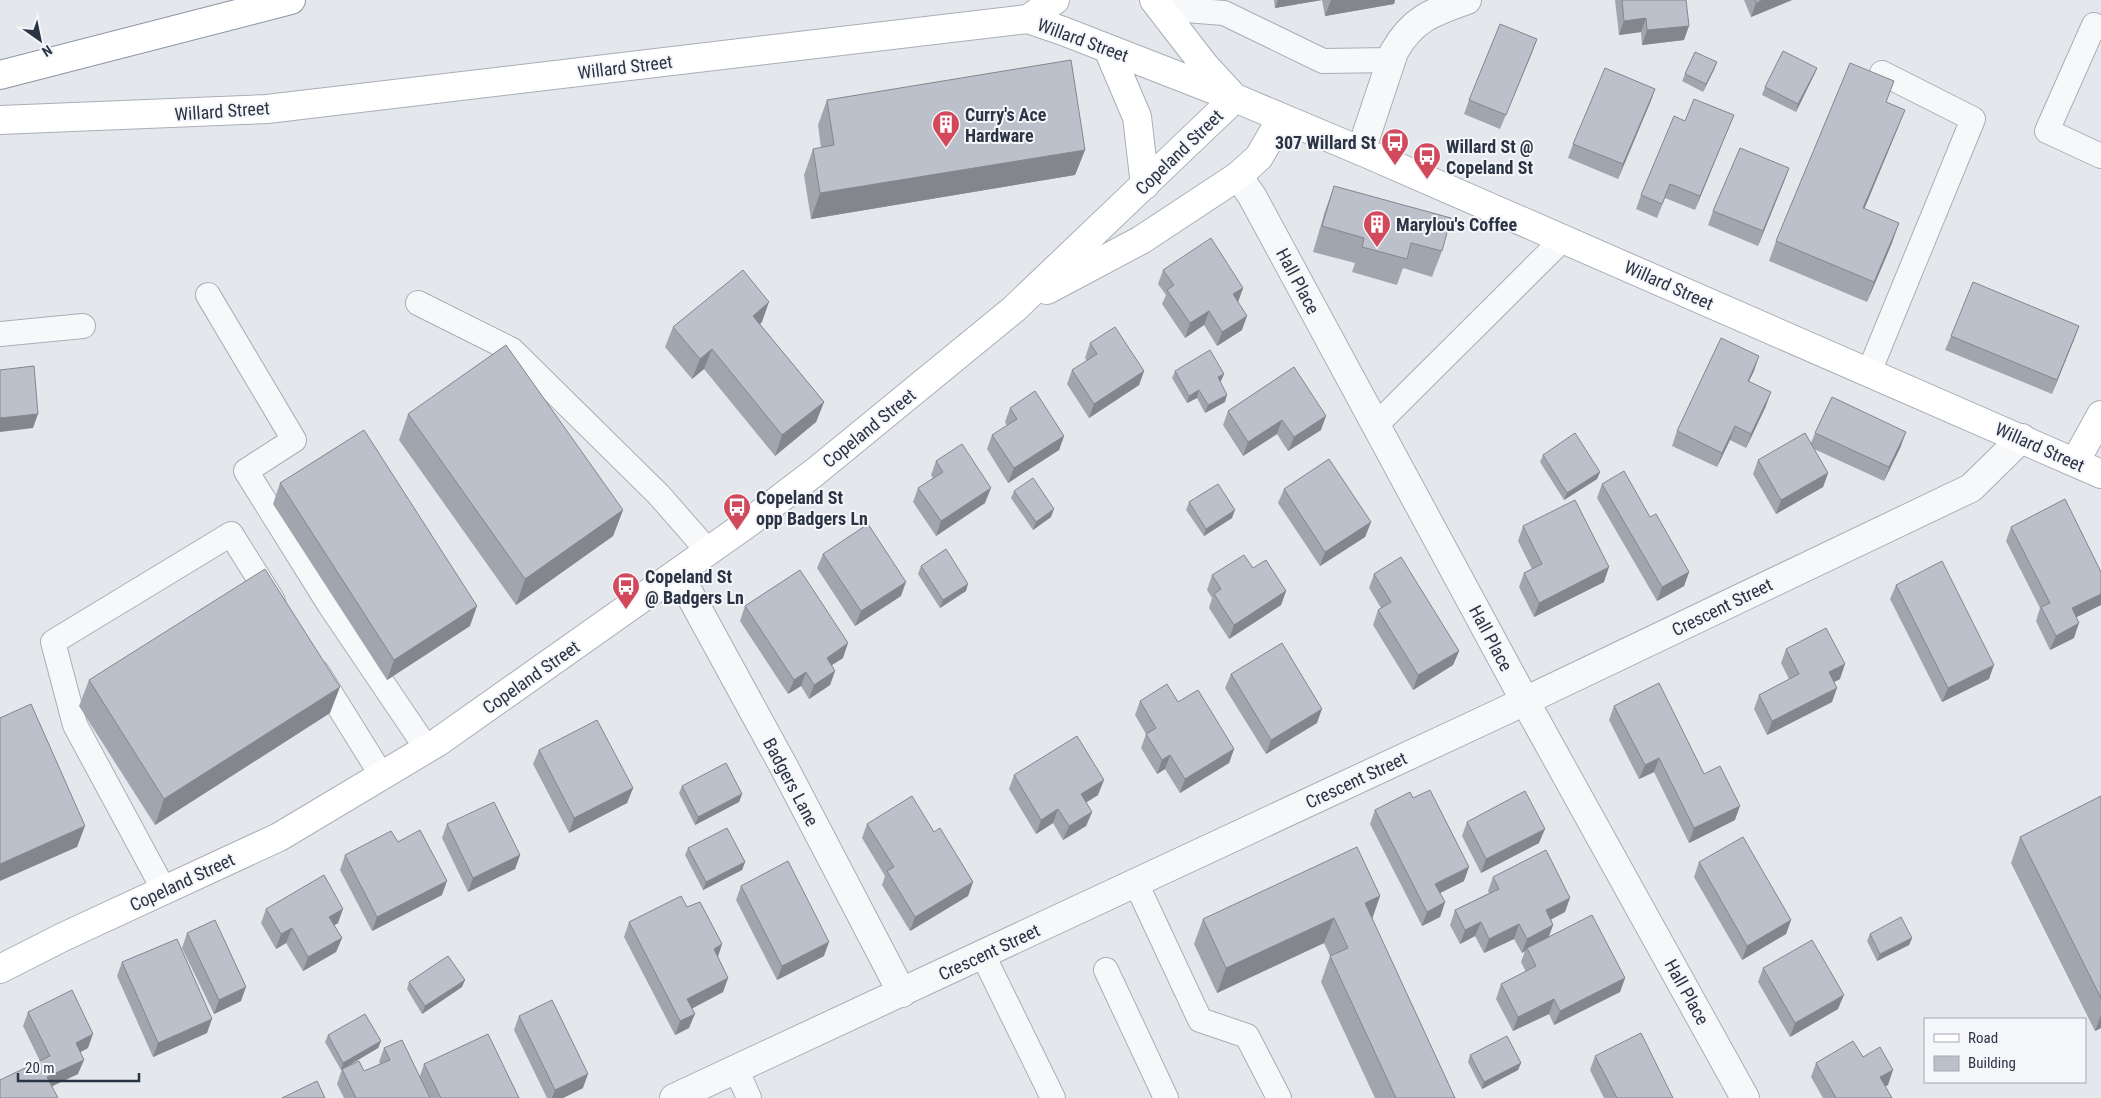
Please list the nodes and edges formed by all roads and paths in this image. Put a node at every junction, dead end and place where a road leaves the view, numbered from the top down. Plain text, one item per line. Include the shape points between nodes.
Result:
1 (291, 0) edge
2 (1055, 0) edge
3 (1467, 0) edge
4 (1157, 4) edge
5 (1028, 19) junction
6 (2101, 28) edge
7 (1108, 49) junction
8 (1391, 60) junction
9 (1882, 73) dead end
10 (0, 75) edge
11 (1235, 98) junction
12 (1280, 117) junction
13 (0, 120) edge
14 (1361, 151) junction
15 (2101, 156) edge
16 (1238, 176) junction
17 (1145, 185) junction
18 (1562, 239) junction
19 (208, 294) dead end
20 (418, 303) dead end
21 (1014, 309) junction
22 (83, 326) dead end
23 (0, 334) edge
24 (1868, 372) junction
25 (2101, 415) edge
26 (1376, 425) junction
27 (2022, 438) junction
28 (2076, 462) junction
29 (2101, 474) edge
30 (708, 552) junction
31 (678, 572) junction
32 (282, 616) edge
33 (308, 657) edge
34 (1525, 701) junction
35 (427, 749) junction
36 (382, 776) junction
37 (1136, 883) junction
38 (164, 890) junction
39 (984, 955) junction
40 (0, 969) edge
41 (1106, 970) dead end
42 (902, 993) junction
43 (736, 1069) junction
44 (674, 1098) edge
45 (749, 1098) edge
46 (1053, 1098) edge
47 (1166, 1098) edge
48 (1279, 1098) edge
49 (1745, 1098) edge

1 - 10 main road
2 - 5 main road
3 - 8 street via 1426,16 1413,26 1402,38
4 - 8 lane via 1224,13 1323,61
4 - 11 main road, Willard Street
5 - 7 main road, Willard Street
5 - 13 main road, Willard Street via 267,109
6 - 15 lane via 2094,25 2047,131
7 - 11 main road, Willard Street
7 - 17 main road via 1137,117
8 - 14 street
9 - 24 lane via 1973,119
11 - 12 main road, Willard Street
11 - 17 main road, Copeland Street
12 - 14 main road, Willard Street
12 - 16 main road, Copeland Street via 1259,157
14 - 18 main road, Willard Street
16 - 21 main road, Copeland Street via 1141,240
16 - 26 street, Hall Place via 1252,196
17 - 21 main road, Copeland Street
18 - 24 main road, Willard Street
18 - 26 lane
19 - 35 lane via 294,440 246,471 329,604
20 - 30 lane via 512,350 659,495
21 - 30 main road, Copeland Street via 815,472
22 - 23 lane
24 - 27 main road, Willard Street
25 - 28 main road
26 - 34 street, Hall Place
27 - 28 main road, Willard Street
27 - 34 street, Crescent Street via 1971,488
28 - 29 main road, Willard Street
30 - 31 main road, Copeland Street
31 - 35 main road, Copeland Street
31 - 42 street, Badgers Lane
32 - 38 lane via 231,534 53,642 75,725
33 - 36 lane
34 - 37 street, Crescent Street
34 - 49 street, Hall Place
35 - 36 main road, Copeland Street
36 - 38 main road, Copeland Street via 279,837
37 - 39 street, Crescent Street
37 - 48 lane via 1200,1020 1248,1036
38 - 40 main road, Copeland Street
39 - 42 street, Crescent Street
39 - 46 lane
41 - 47 lane
42 - 43 street, Crescent Street
43 - 44 street, Crescent Street
43 - 45 lane

